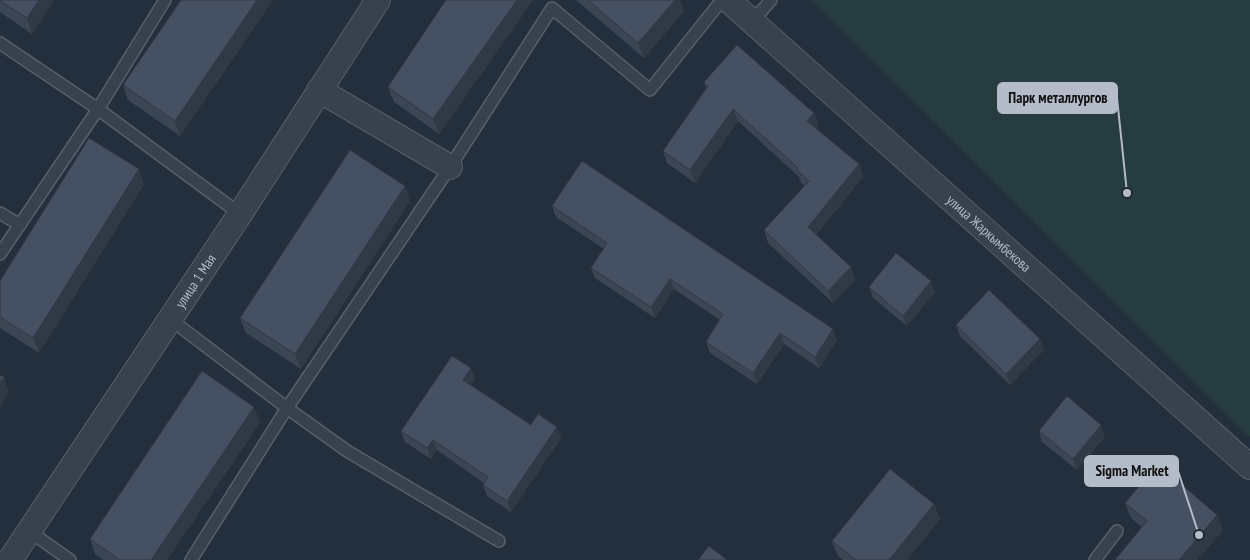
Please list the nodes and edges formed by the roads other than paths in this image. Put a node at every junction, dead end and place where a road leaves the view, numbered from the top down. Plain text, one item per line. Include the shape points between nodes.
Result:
1 (165, 0) edge
2 (378, 0) edge
3 (722, 0) edge
4 (728, 0) edge
5 (771, 0) edge
6 (752, 22) junction
7 (0, 43) edge
8 (320, 90) junction
9 (98, 109) junction
10 (450, 167) junction
11 (0, 213) edge
12 (240, 214) junction
13 (20, 225) junction
14 (0, 254) edge
15 (170, 319) junction
16 (287, 408) junction
17 (1250, 467) edge
18 (29, 531) junction
19 (1117, 531) dead end
20 (499, 541) dead end
21 (10, 560) edge
22 (70, 560) edge
23 (191, 560) edge
24 (1095, 560) edge

1 - 9 lane
2 - 8 street, улица 1 Мая
3 - 10 lane via 650,90 552,8
4 - 6 street, улица Жаркымбекова
5 - 6 lane
6 - 17 street, улица Жаркымбекова
7 - 9 lane
8 - 10 street
8 - 12 street, улица 1 Мая
9 - 12 lane
9 - 13 lane
10 - 16 lane
11 - 13 lane
12 - 15 street, улица 1 Мая
13 - 14 lane
15 - 16 lane
15 - 18 street, улица 1 Мая
16 - 20 lane via 347,451
16 - 23 lane
18 - 21 street, улица 1 Мая
18 - 22 lane
19 - 24 lane

